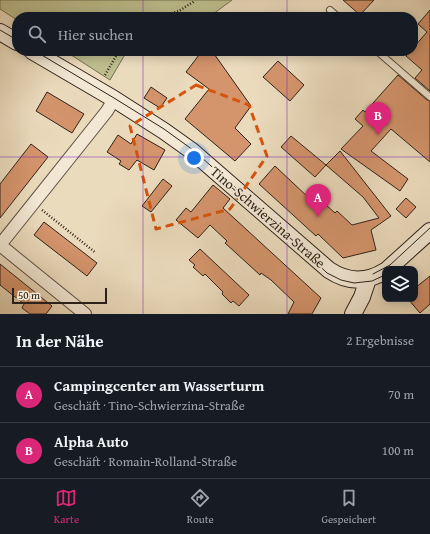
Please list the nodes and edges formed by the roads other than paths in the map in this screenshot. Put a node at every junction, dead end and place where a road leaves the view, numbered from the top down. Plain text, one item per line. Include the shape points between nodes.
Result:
1 (330, 10) dead end
2 (332, 12) edge
3 (0, 32) edge
4 (12, 39) edge
5 (41, 56) edge
6 (383, 56) edge
7 (430, 97) edge
8 (114, 99) junction
9 (430, 231) edge
10 (391, 266) edge
11 (382, 272) edge
12 (368, 279) junction
13 (85, 314) edge
14 (353, 314) edge

1 - 2 lane
3 - 4 main road
5 - 8 main road, Tino-Schwierzina-Straße
6 - 7 lane
8 - 12 main road, Tino-Schwierzina-Straße via 192,151 328,270 348,279
8 - 13 street via 0,245
9 - 10 main road
11 - 12 main road
12 - 14 main road

